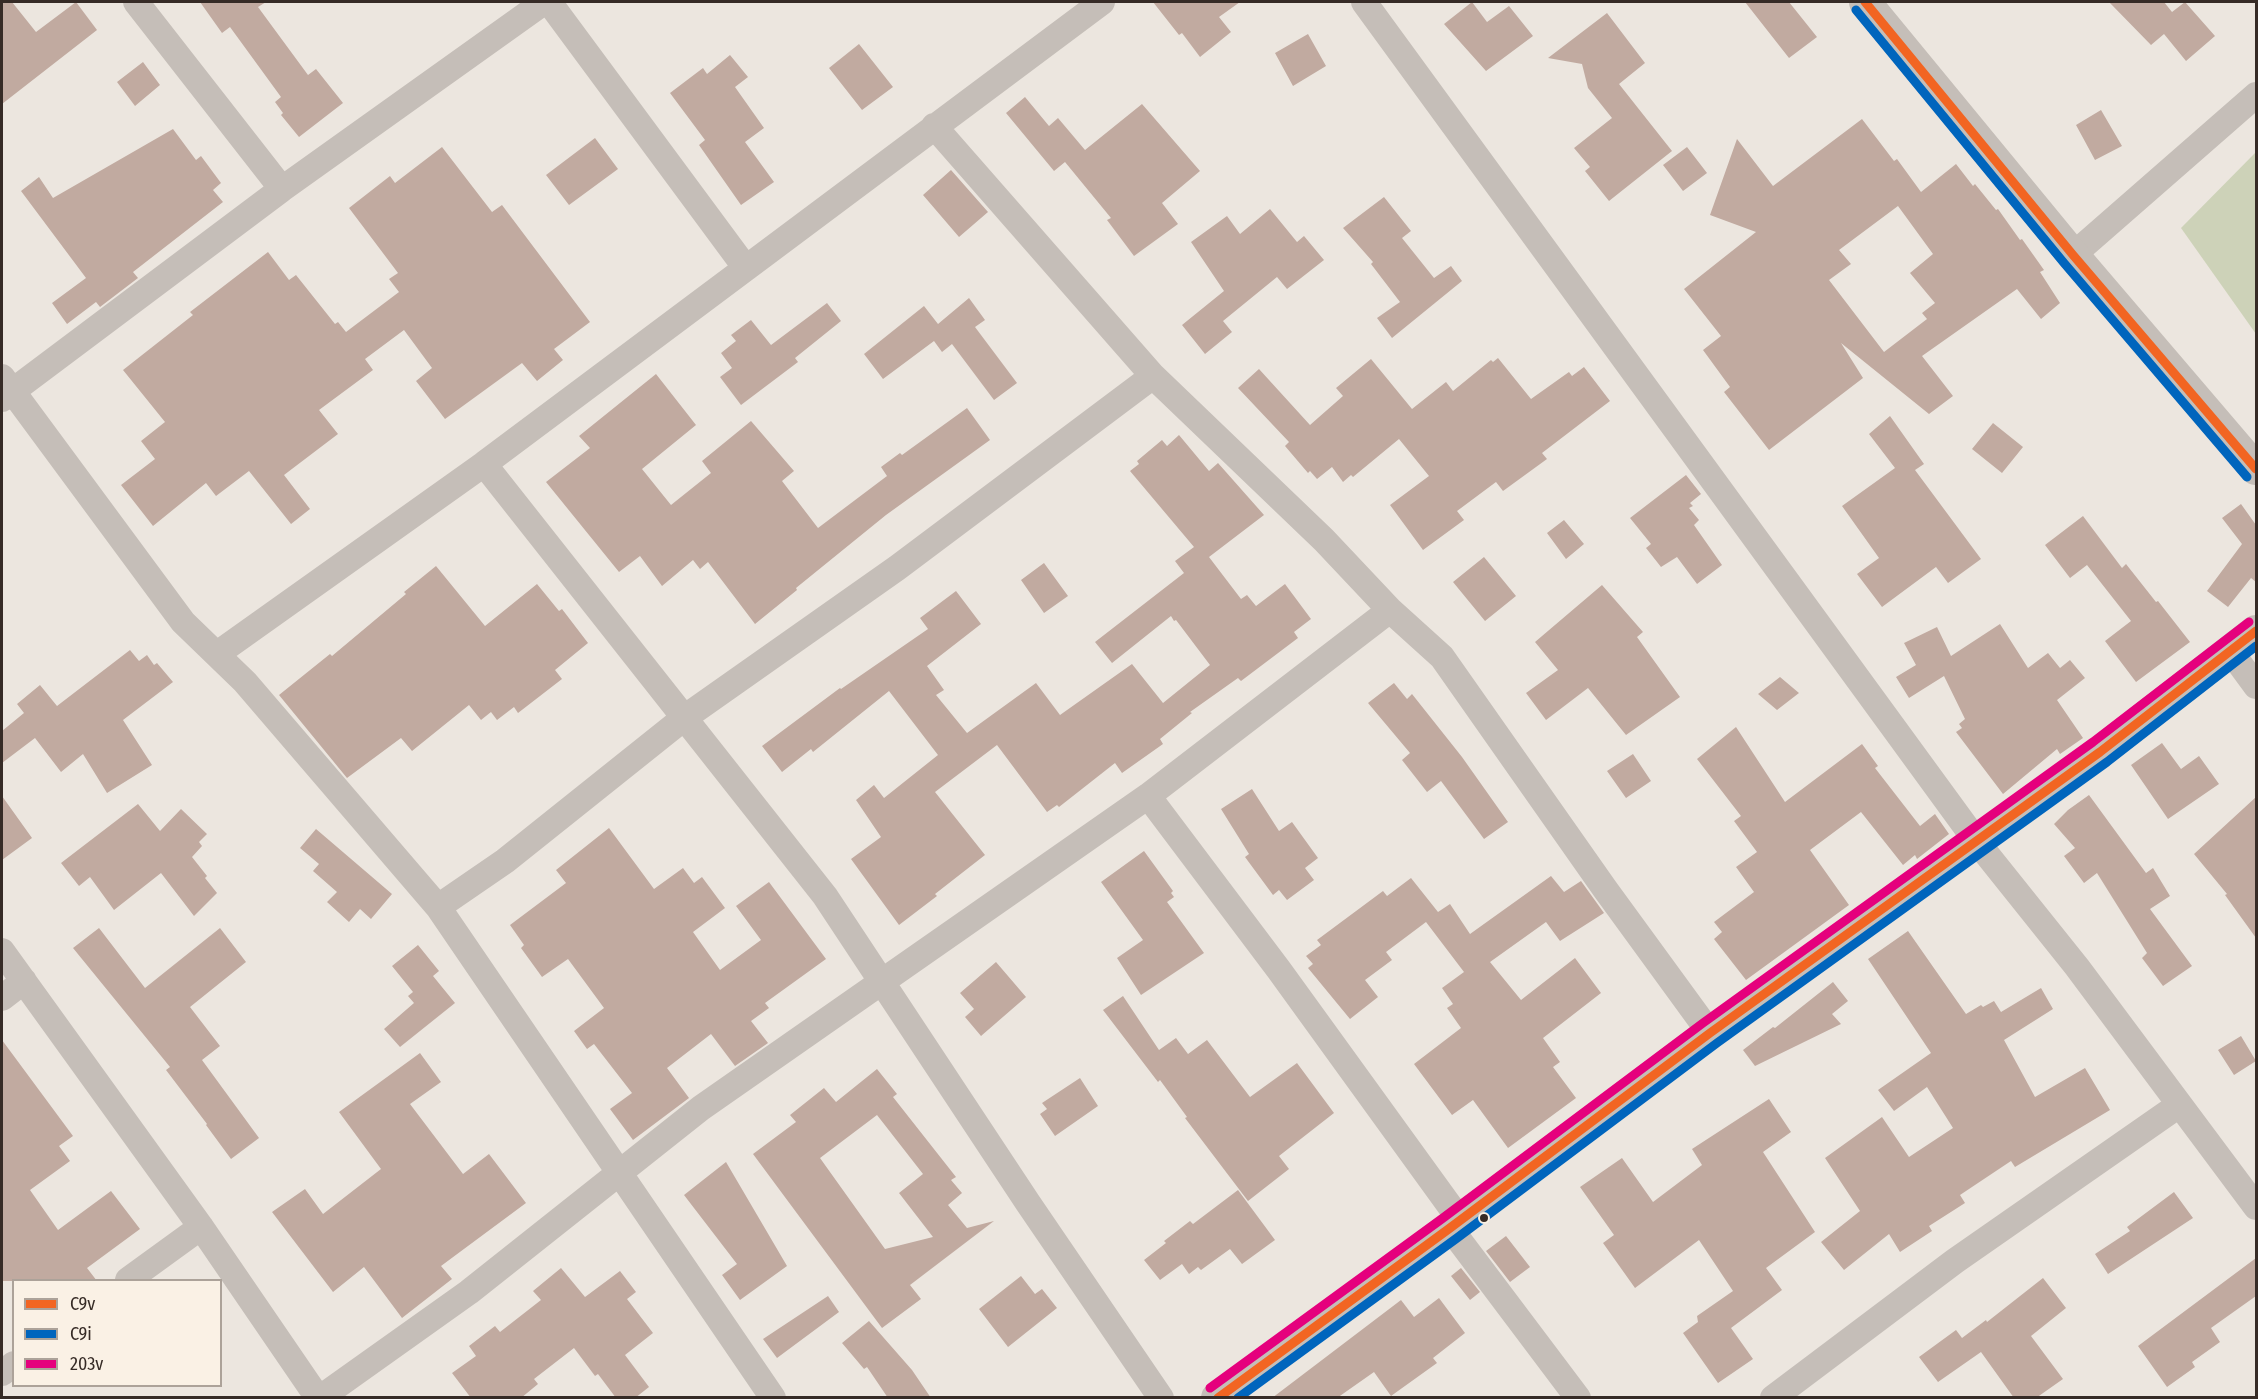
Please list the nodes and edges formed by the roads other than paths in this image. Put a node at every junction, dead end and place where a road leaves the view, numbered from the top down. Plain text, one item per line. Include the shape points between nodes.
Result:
1 (136, 2) edge
2 (544, 2) edge
3 (549, 2) edge
4 (1102, 2) edge
5 (1364, 2) edge
6 (1865, 2) edge
7 (2256, 95) edge
8 (934, 126) junction
9 (282, 189) junction
10 (2073, 255) junction
11 (745, 267) junction
12 (1153, 376) junction
13 (5, 389) edge
14 (484, 464) junction
15 (2256, 469) edge
16 (1390, 610) junction
17 (2256, 631) edge
18 (2231, 652) junction
19 (217, 654) junction
20 (2256, 686) edge
21 (684, 718) junction
22 (1148, 795) junction
23 (1977, 842) junction
24 (438, 907) junction
25 (2, 951) edge
26 (24, 981) junction
27 (881, 981) junction
28 (2, 998) edge
29 (1710, 1033) junction
30 (2179, 1105) junction
31 (620, 1174) junction
32 (2256, 1207) edge
33 (1455, 1224) junction
34 (201, 1227) junction
35 (131, 1279) edge
36 (319, 1398) edge
37 (773, 1398) edge
38 (1161, 1398) edge
39 (1217, 1398) edge
40 (1578, 1398) edge
41 (1773, 1398) edge

1 - 9 street
2 - 9 street
3 - 11 street
4 - 8 street
5 - 23 street
6 - 10 street
7 - 10 street
8 - 11 street
8 - 12 street
9 - 13 street
10 - 15 street
11 - 14 street
12 - 16 street via 1324,540
12 - 21 street via 897,568
13 - 19 street via 183,622
14 - 19 street
14 - 21 street
16 - 22 street
16 - 29 street via 1442,657
17 - 18 street
18 - 20 street
18 - 23 street
19 - 24 street
21 - 24 street via 505,861
21 - 27 street via 825,896
22 - 27 street
22 - 33 street via 1280,970
23 - 29 street
23 - 30 street via 2078,967
24 - 31 street
25 - 26 street
26 - 28 street
26 - 34 street
27 - 31 street via 701,1107
27 - 38 street
29 - 33 street
30 - 32 street
30 - 41 street via 1955,1261
31 - 36 street via 469,1292
31 - 37 street
33 - 39 street
33 - 40 street
34 - 35 street
34 - 36 street

